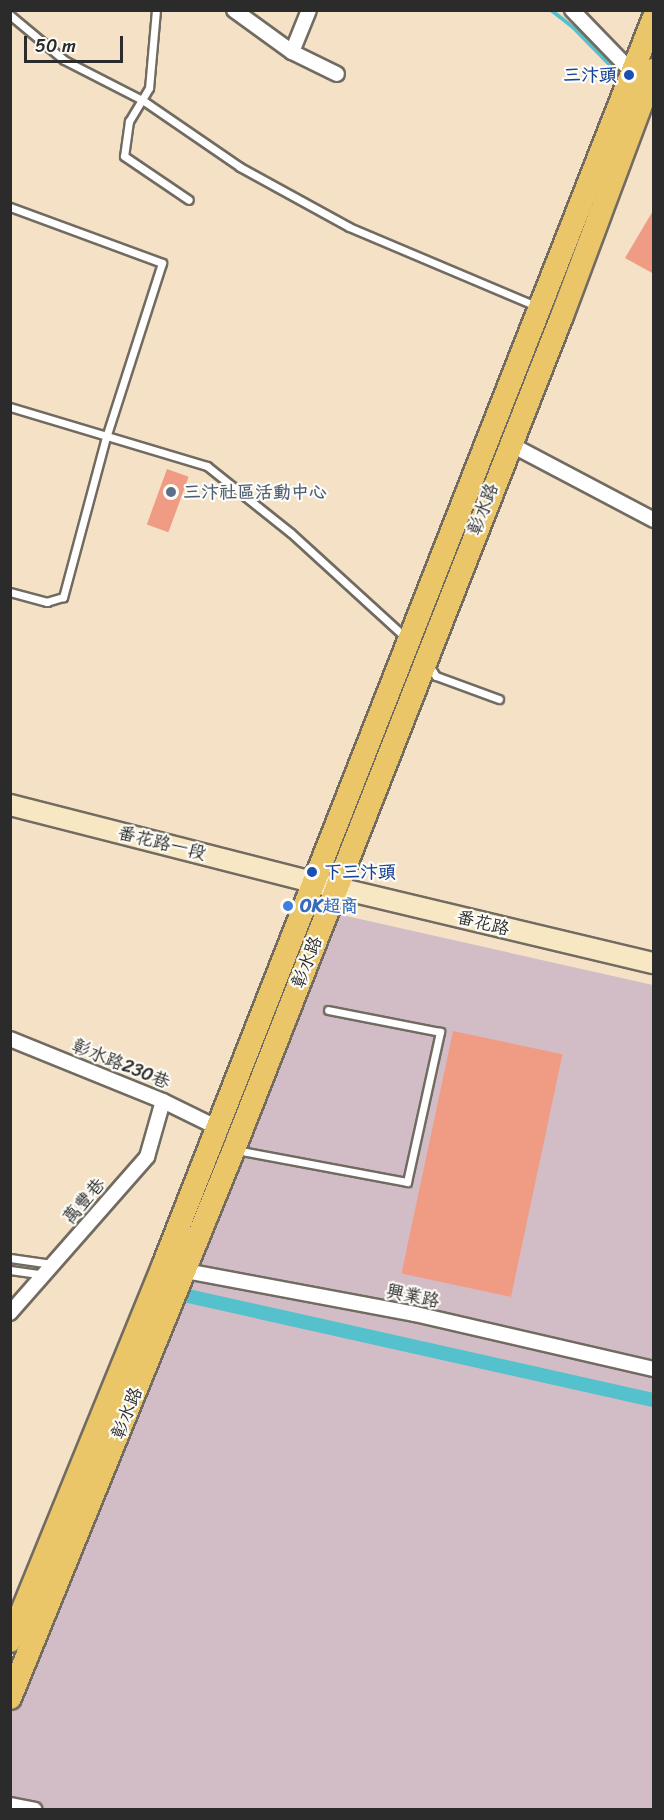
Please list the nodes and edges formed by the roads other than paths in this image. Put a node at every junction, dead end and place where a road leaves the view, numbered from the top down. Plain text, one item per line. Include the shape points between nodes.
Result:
1 (156, 10) edge
2 (234, 10) edge
3 (309, 10) edge
4 (572, 10) edge
5 (10, 15) edge
6 (654, 16) edge
7 (292, 52) junction
8 (337, 74) dead end
9 (646, 81) edge
10 (144, 101) junction
11 (189, 200) dead end
12 (10, 207) edge
13 (540, 307) junction
14 (562, 316) junction
15 (10, 407) edge
16 (106, 437) junction
17 (508, 443) junction
18 (654, 520) edge
19 (10, 592) edge
20 (417, 649) junction
21 (499, 699) dead end
22 (10, 805) edge
23 (313, 882) junction
24 (336, 886) junction
25 (654, 963) edge
26 (328, 1010) dead end
27 (10, 1039) edge
28 (163, 1101) junction
29 (216, 1127) junction
30 (234, 1149) junction
31 (10, 1258) edge
32 (55, 1264) junction
33 (163, 1266) junction
34 (10, 1270) edge
35 (185, 1271) junction
36 (44, 1275) junction
37 (10, 1313) edge
38 (654, 1369) edge
39 (10, 1641) edge
40 (10, 1698) edge
41 (10, 1805) edge
42 (35, 1809) edge

1 - 10 lane via 149,88
2 - 7 street
3 - 7 street
4 - 9 street
5 - 10 lane via 64,60
6 - 9 main road
7 - 8 street
9 - 13 main road, 彰水路
9 - 14 main road, 彰水路
10 - 11 lane via 129,121 124,156
10 - 13 lane via 240,167 349,227
12 - 16 lane via 162,264
13 - 14 lane
13 - 20 main road, 彰水路
14 - 17 main road, 彰水路
15 - 16 lane
16 - 19 lane via 63,597 47,602
16 - 20 lane via 207,466 291,533
17 - 18 street
17 - 20 main road, 彰水路
20 - 21 lane via 436,676
20 - 23 main road, 彰水路
20 - 24 main road, 彰水路
22 - 23 main road, 番花路一段
23 - 24 main road, 番花路
23 - 29 main road, 彰水路
24 - 25 main road, 番花路
24 - 30 main road, 彰水路
26 - 30 lane via 440,1032 407,1182
27 - 28 street, 彰水路230巷
28 - 29 street, 彰水路230巷
28 - 32 street, 萬豐巷 via 147,1157
29 - 33 main road, 彰水路
30 - 35 main road, 彰水路
31 - 32 lane
32 - 36 street, 萬豐巷
33 - 35 street, 興業路
33 - 39 main road, 彰水路
34 - 36 lane
35 - 38 street, 興業路 via 415,1314
35 - 40 main road, 彰水路
36 - 37 street, 萬豐巷
41 - 42 street

